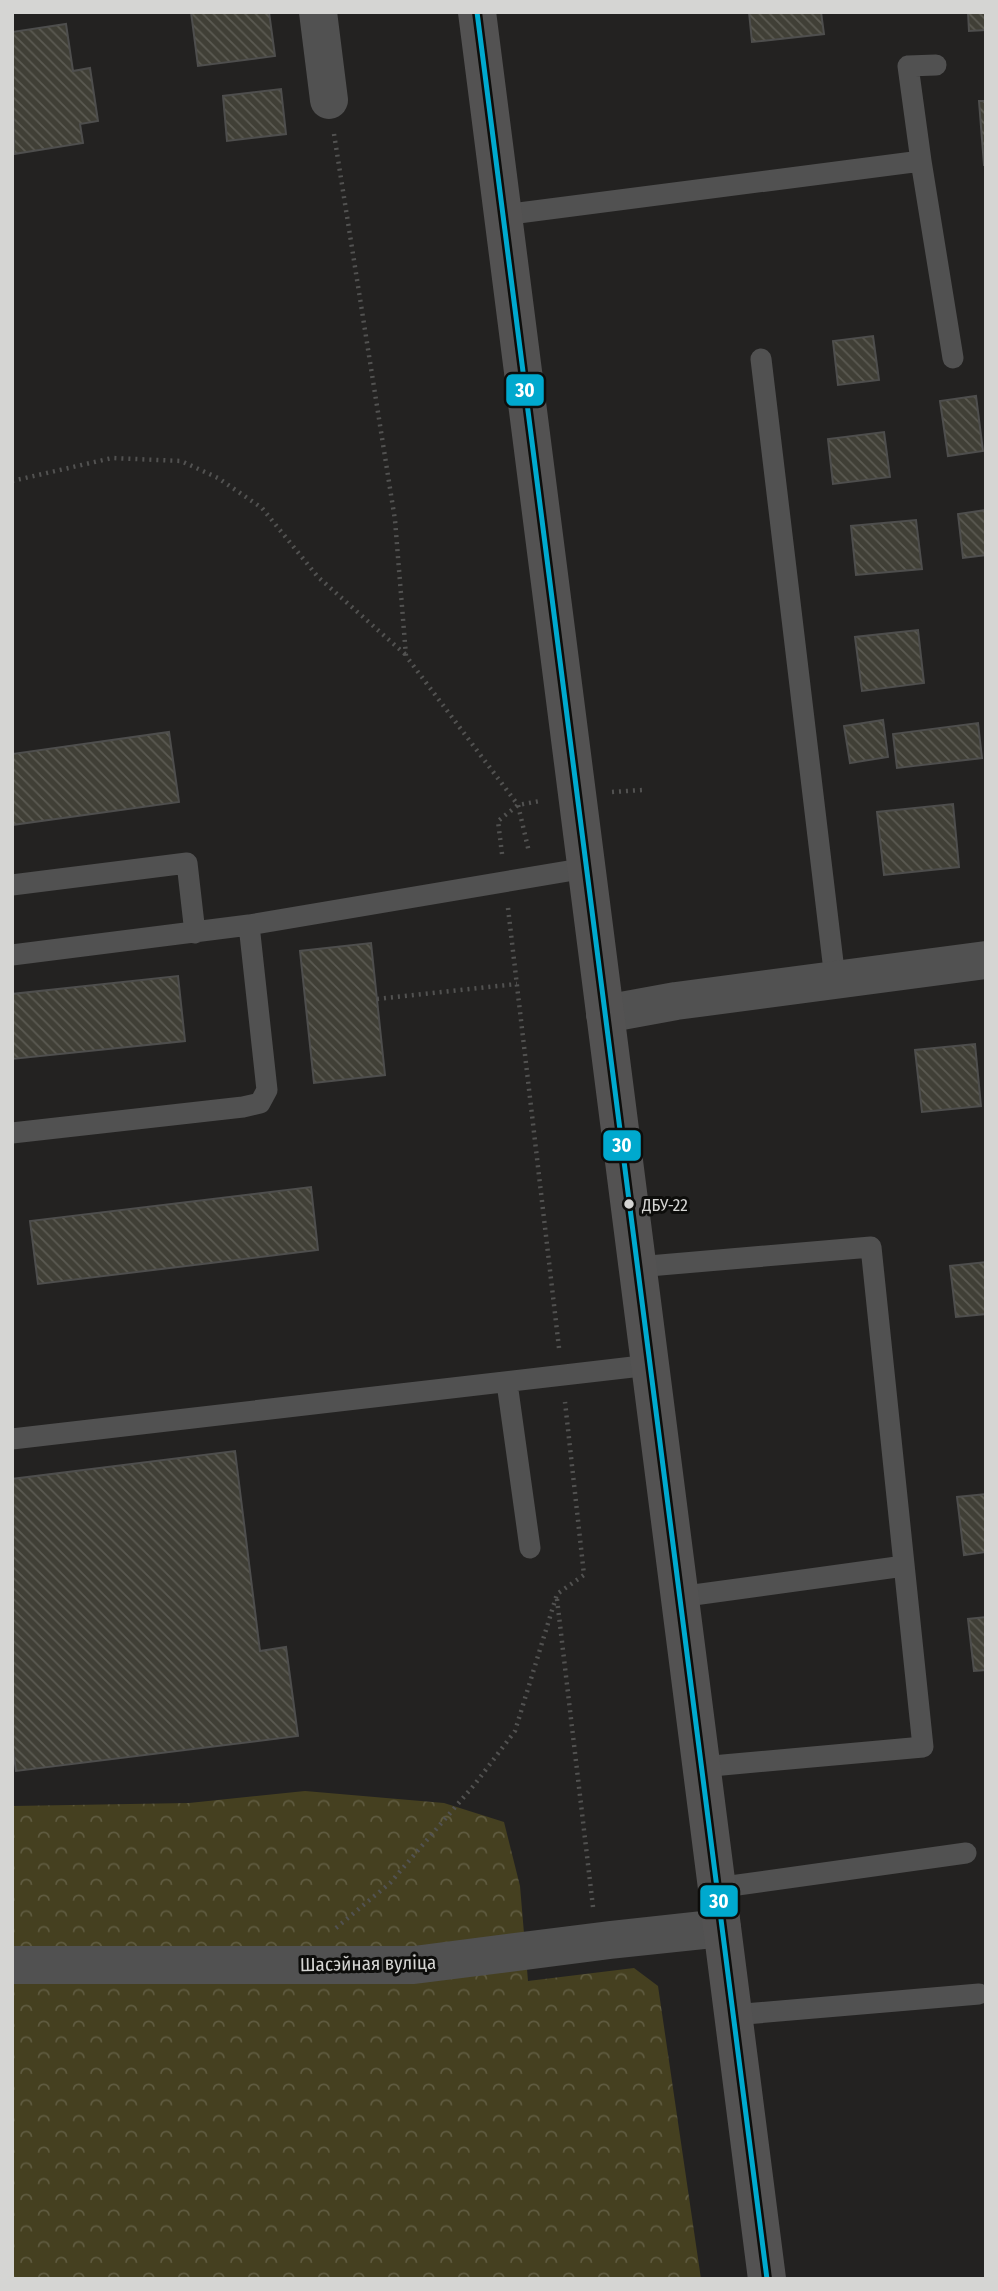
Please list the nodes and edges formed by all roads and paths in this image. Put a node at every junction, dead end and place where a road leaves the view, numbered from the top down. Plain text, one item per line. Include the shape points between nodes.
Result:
1 (318, 12) edge
2 (477, 12) edge
3 (936, 65) dead end
4 (329, 100) joint
5 (921, 160) junction
6 (503, 215) junction
7 (953, 358) dead end
8 (761, 359) dead end
9 (12, 481) edge
10 (406, 656) junction
11 (586, 868) junction
12 (534, 876) junction
13 (505, 881) junction
14 (12, 885) edge
15 (249, 925) junction
16 (195, 933) junction
17 (12, 956) edge
18 (986, 960) edge
19 (835, 979) junction
20 (517, 984) junction
21 (377, 999) dead end
22 (605, 1014) junction
23 (12, 1133) edge
24 (637, 1267) junction
25 (650, 1366) junction
26 (562, 1376) junction
27 (507, 1383) junction
28 (12, 1439) edge
29 (530, 1548) dead end
30 (904, 1566) junction
31 (557, 1594) junction
32 (680, 1597) junction
33 (701, 1767) junction
34 (966, 1853) dead end
35 (716, 1888) junction
36 (722, 1928) junction
37 (597, 1941) junction
38 (12, 1965) edge
39 (292, 1965) junction
40 (979, 1994) dead end
41 (733, 2015) junction
42 (767, 2279) edge

1 - 4 street
2 - 6 main road
3 - 5 lane via 908,66
4 - 10 path via 395,520
5 - 6 lane
5 - 7 lane
6 - 11 main road
8 - 19 lane
9 - 10 path via 112,458 181,461 218,478 262,508 318,577
10 - 12 path via 517,805
11 - 12 lane
11 - 22 main road
12 - 13 lane
13 - 15 lane
13 - 20 path
14 - 16 lane via 187,863
15 - 16 lane
15 - 23 lane via 267,1090 260,1103
16 - 17 lane
18 - 19 street
19 - 22 street
20 - 21 path
20 - 26 path
22 - 24 main road
24 - 25 main road
24 - 30 lane via 871,1247
25 - 26 lane
25 - 32 main road
26 - 27 lane
26 - 31 path via 584,1575
27 - 28 lane
27 - 29 lane
30 - 32 lane
30 - 33 lane via 923,1747
31 - 37 path
31 - 39 path via 515,1731 390,1883
32 - 33 main road
33 - 35 main road
34 - 35 lane
35 - 36 main road
36 - 37 street, Шасэйная вуліца
36 - 41 main road
37 - 39 street, Шасэйная вуліца via 414,1965
38 - 39 street, Шасэйная вуліца
40 - 41 lane
41 - 42 main road

